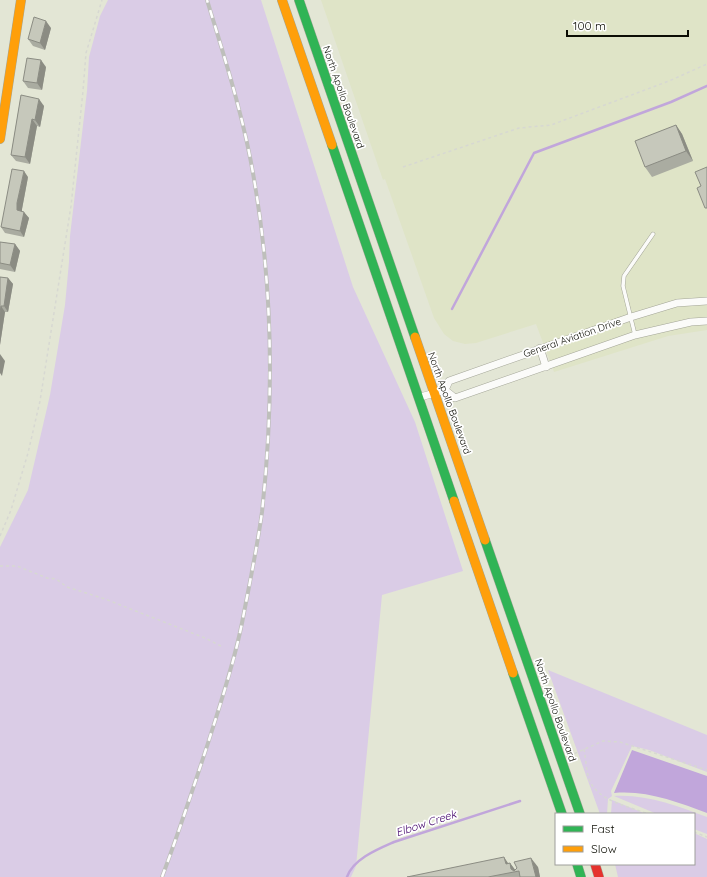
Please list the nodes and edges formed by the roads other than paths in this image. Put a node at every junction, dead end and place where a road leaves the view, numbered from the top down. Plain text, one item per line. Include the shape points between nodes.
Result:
1 (21, 0) edge
2 (282, 0) edge
3 (299, 0) edge
4 (3, 97) edge
5 (0, 139) edge
6 (653, 234) dead end
7 (707, 300) edge
8 (631, 317) junction
9 (707, 321) edge
10 (636, 335) junction
11 (540, 348) junction
12 (546, 367) junction
13 (445, 390) junction
14 (434, 393) junction
15 (420, 397) junction
16 (562, 813) edge
17 (580, 813) edge
18 (577, 865) edge
19 (595, 865) edge
20 (581, 877) edge
21 (599, 877) edge

1 - 4 street
2 - 15 street
3 - 14 street, North Apollo Boulevard
4 - 5 street
6 - 8 lane via 624,276 623,286
7 - 8 street, General Aviation Drive via 677,303
8 - 10 lane
8 - 11 street, General Aviation Drive
9 - 10 street, General Aviation Drive via 691,322
10 - 12 street, General Aviation Drive
11 - 12 street
11 - 13 street, General Aviation Drive via 449,381
12 - 13 street, General Aviation Drive via 455,398
13 - 14 street, General Aviation Drive
14 - 15 street, General Aviation Drive
14 - 17 street, North Apollo Boulevard
15 - 16 street
18 - 20 street
19 - 21 street

